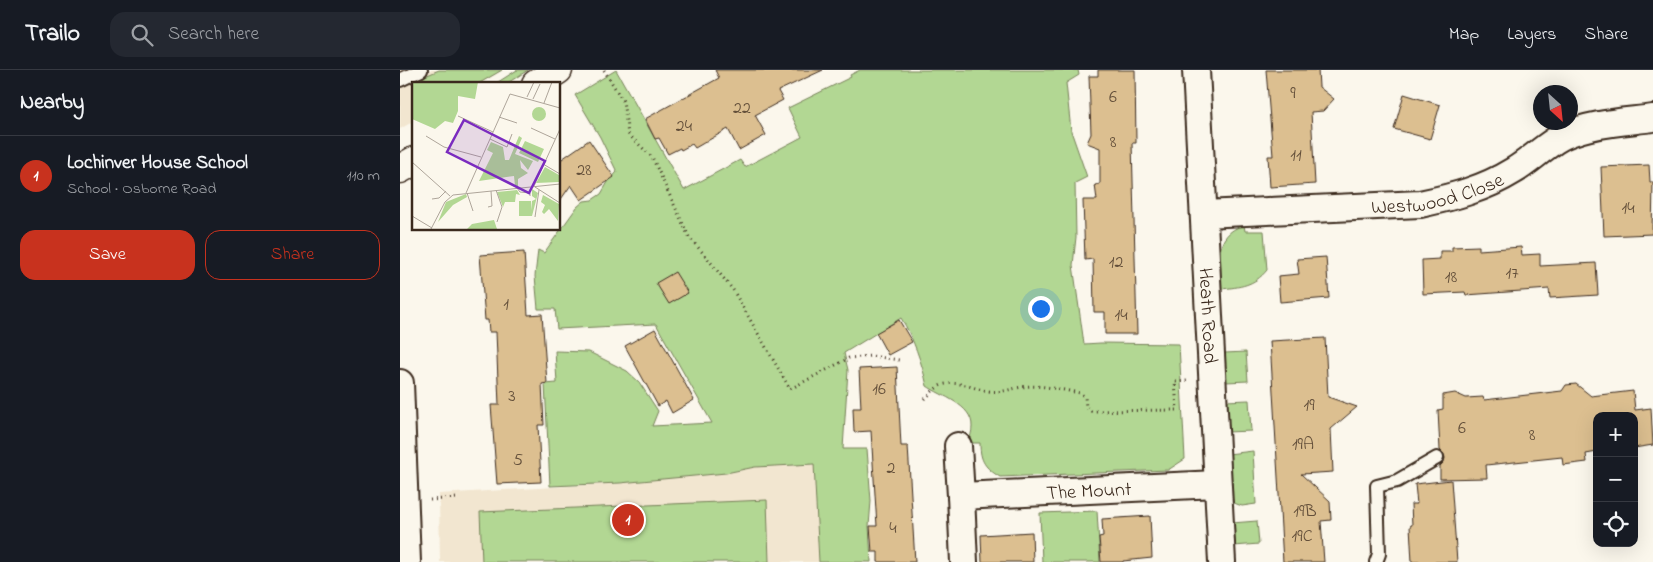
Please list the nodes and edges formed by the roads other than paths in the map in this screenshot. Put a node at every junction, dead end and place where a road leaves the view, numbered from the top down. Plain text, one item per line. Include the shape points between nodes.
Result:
1 (421, 70) edge
2 (558, 70) edge
3 (1196, 70) edge
4 (400, 80) edge
5 (539, 82) edge
6 (1653, 118) edge
7 (412, 162) edge
8 (400, 170) edge
9 (1204, 214) junction
10 (400, 383) edge
11 (958, 446) dead end
12 (1437, 458) dead end
13 (1217, 484) junction
14 (961, 496) junction
15 (402, 510) edge
16 (407, 562) edge
17 (964, 562) edge
18 (1222, 562) edge
19 (1376, 562) edge

1 - 4 lane
2 - 5 street
3 - 9 street, Heath Road
6 - 9 street, Westwood Close via 1574,131 1513,172 1479,190 1449,198 1420,204
7 - 8 street
9 - 13 street, Heath Road
10 - 15 street
11 - 14 street
12 - 19 lane via 1397,480 1377,486 1379,554
13 - 14 street, The Mount
13 - 18 street, Heath Road
14 - 17 street
15 - 16 street

